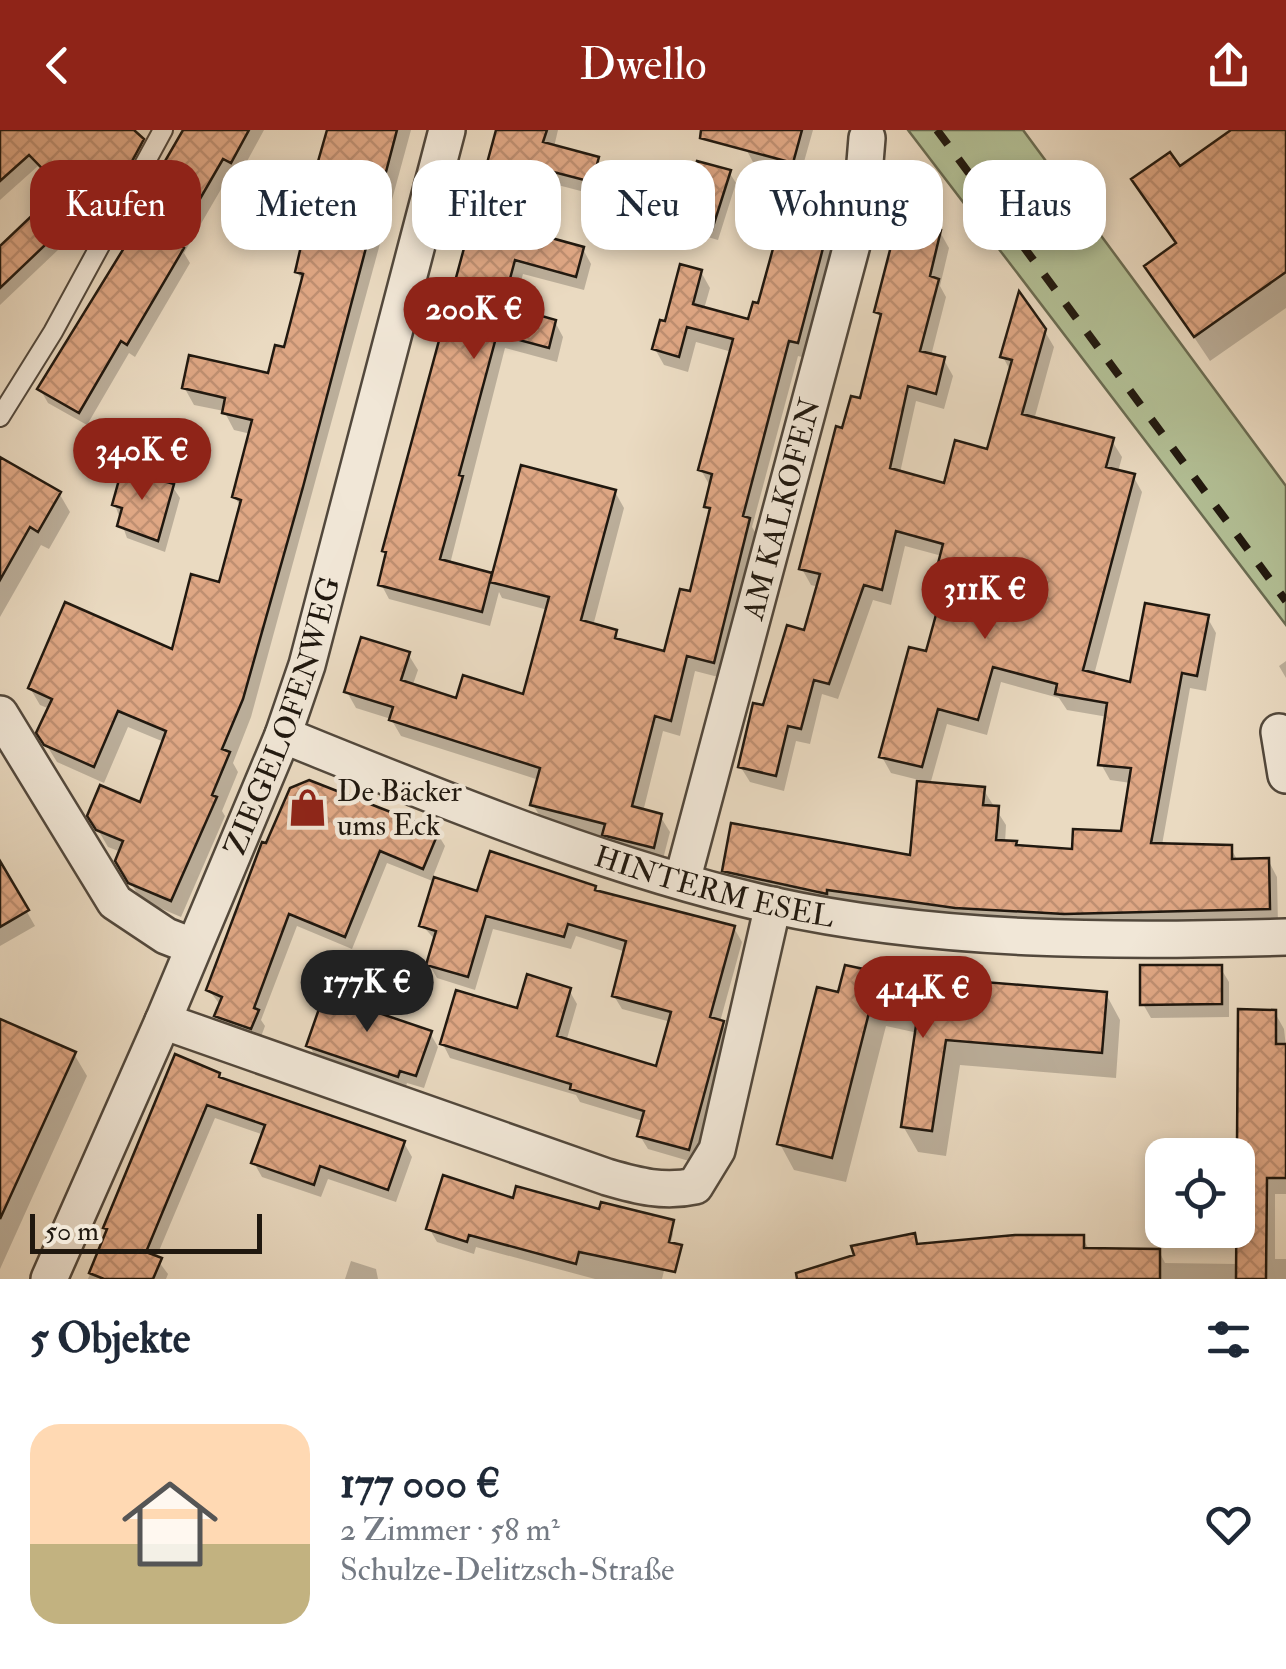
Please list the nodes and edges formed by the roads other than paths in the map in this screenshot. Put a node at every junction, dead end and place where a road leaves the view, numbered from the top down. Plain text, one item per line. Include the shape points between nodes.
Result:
1 (163, 130) edge
2 (447, 130) edge
3 (867, 138) dead end
4 (0, 417) edge
5 (0, 714) edge
6 (1279, 732) dead end
7 (283, 735) junction
8 (1286, 775) edge
9 (682, 881) junction
10 (773, 905) junction
11 (1286, 937) edge
12 (192, 946) junction
13 (163, 1021) junction
14 (49, 1279) edge

1 - 4 lane
2 - 7 street, ZIEGELOFENWEG via 330,587
3 - 9 street, AM KALKOFEN via 861,212
5 - 12 street via 115,902
6 - 8 street
7 - 9 street, HINTERM ESEL
7 - 12 street, ZIEGELOFENWEG
9 - 10 street, HINTERM ESEL
10 - 11 street, HINTERM ESEL via 1002,934
10 - 13 street via 717,1150 696,1186 677,1190 607,1177
12 - 13 street, ZIEGELOFENWEG
13 - 14 street, ZIEGELOFENWEG

